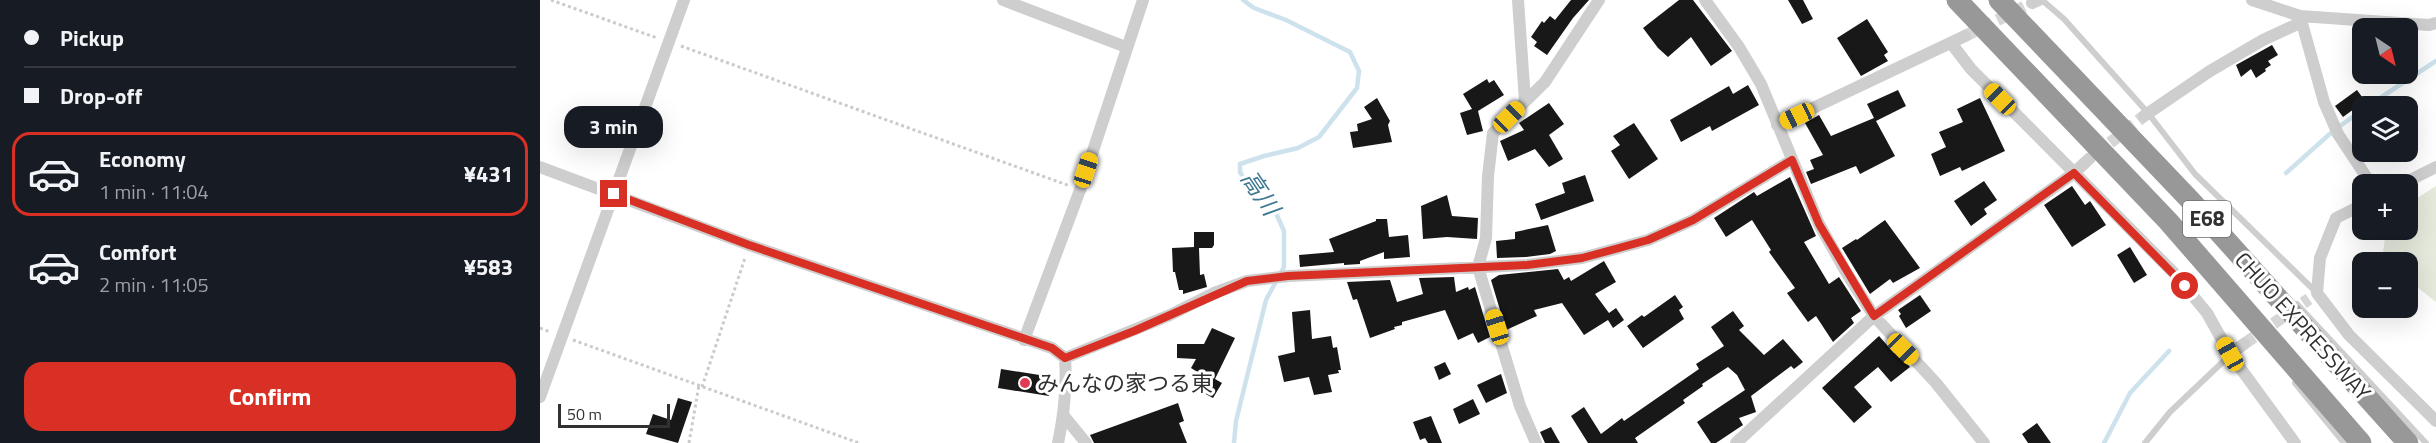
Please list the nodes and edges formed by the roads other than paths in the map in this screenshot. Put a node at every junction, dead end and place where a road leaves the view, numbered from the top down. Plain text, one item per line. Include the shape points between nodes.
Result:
1 (684, 0) edge
2 (1003, 0) edge
3 (1143, 0) edge
4 (1518, 0) edge
5 (1599, 0) edge
6 (1705, 0) edge
7 (1957, 0) edge
8 (2000, 0) edge
9 (2252, 0) edge
10 (2037, 1) edge
11 (2301, 19) junction
12 (2436, 23) edge
13 (1965, 36) tunnel mouth
14 (1951, 43) junction
15 (1126, 47) junction
16 (1526, 100) junction
17 (2146, 114) junction
18 (1777, 125) junction
19 (2090, 158) tunnel mouth
20 (1792, 160) junction
21 (540, 167) edge
22 (2436, 167) edge
23 (2074, 173) junction
24 (2365, 174) edge
25 (2418, 176) edge
26 (614, 194) junction
27 (2191, 201) junction
28 (2352, 210) edge
29 (1478, 267) junction
30 (2272, 280) dead end
31 (2232, 294) junction
32 (2289, 296) dead end
33 (2313, 296) junction
34 (1874, 316) junction
35 (1023, 339) junction
36 (2244, 344) tunnel mouth
37 (2271, 352) dead end
38 (2230, 354) junction
39 (1065, 358) junction
40 (2292, 380) dead end
41 (540, 398) edge
42 (1064, 416) junction
43 (2436, 421) edge
44 (1058, 443) edge
45 (1086, 443) edge
46 (1536, 443) edge
47 (1736, 443) edge
48 (1984, 443) edge
49 (2145, 443) edge
50 (2295, 443) edge
51 (2344, 443) edge
52 (2361, 443) edge
53 (2408, 443) edge
54 (2426, 443) edge

1 - 26 street
2 - 15 street
3 - 15 street
4 - 16 street
5 - 16 street via 1545,82
6 - 18 street via 1761,84
7 - 31 highway, CHUO EXPRESSWAY / E68
8 - 27 highway, CHUO EXPRESSWAY / E68
9 - 11 street
10 - 17 lane via 2064,19
11 - 12 street
11 - 17 street via 2210,71
11 - 24 street via 2324,102
13 - 14 street
14 - 18 street
14 - 23 street via 1971,69
15 - 35 street via 1080,190
16 - 29 street via 1492,133 1486,238
17 - 33 lane via 2194,174
18 - 20 street
19 - 23 street
20 - 29 street via 1693,220 1648,240 1582,258
20 - 34 street via 1819,224
21 - 26 street
22 - 25 street
23 - 34 street
23 - 38 street via 2174,273 2207,313
26 - 35 street
26 - 41 street
27 - 30 lane
27 - 53 highway, CHUO EXPRESSWAY / E68
28 - 33 street via 2336,218 2319,258
29 - 39 street via 1247,281
29 - 46 street via 1520,405
31 - 37 lane
31 - 52 highway, CHUO EXPRESSWAY / E68
32 - 54 lane
33 - 43 street
34 - 47 street
34 - 48 street
35 - 39 street via 1052,348
36 - 38 street
38 - 49 lane via 2170,412
38 - 50 street
39 - 42 street
40 - 51 lane
42 - 44 street
42 - 45 street

